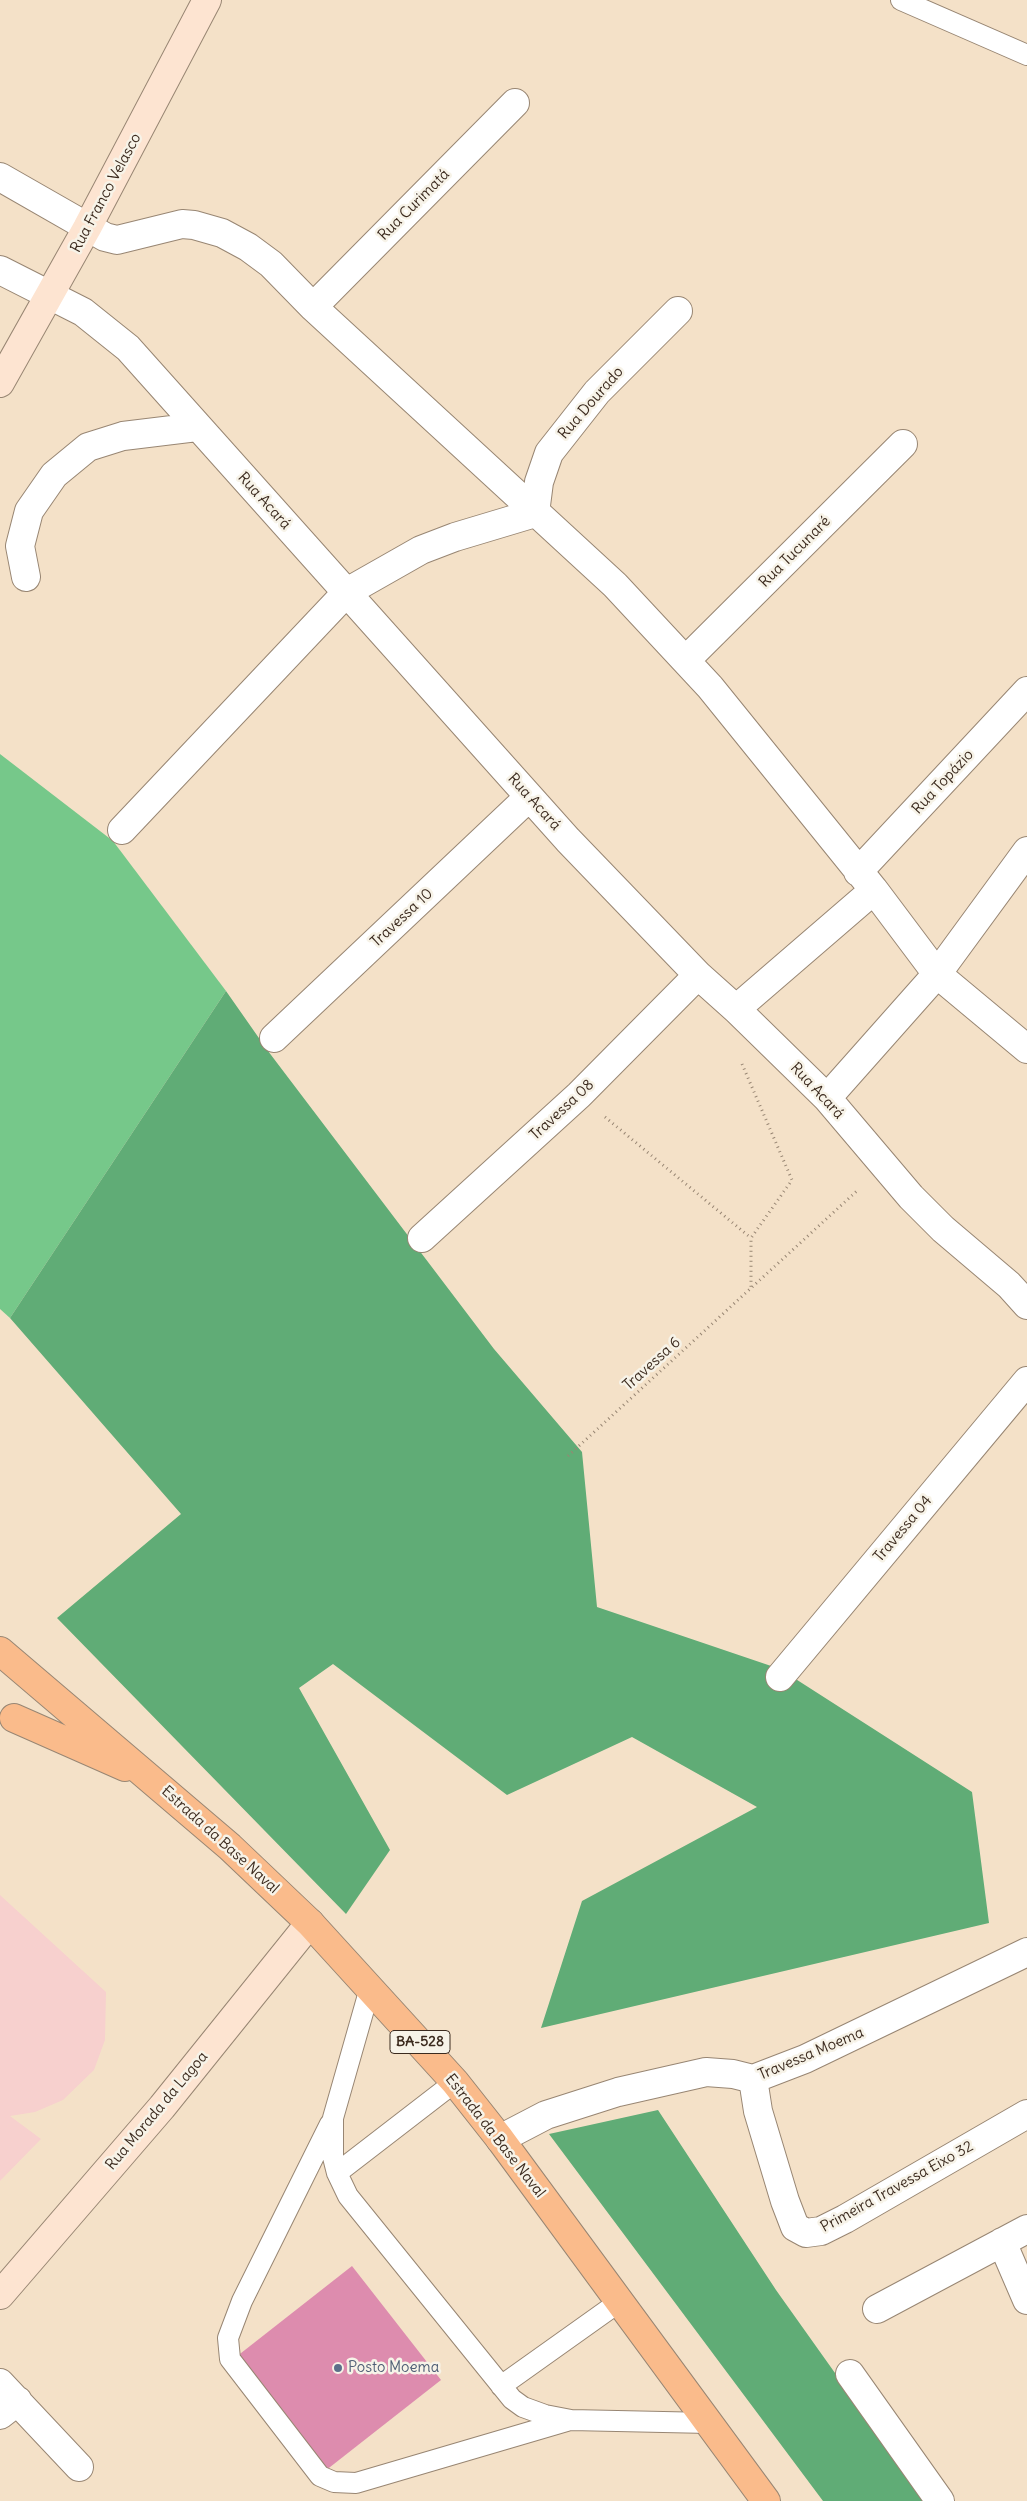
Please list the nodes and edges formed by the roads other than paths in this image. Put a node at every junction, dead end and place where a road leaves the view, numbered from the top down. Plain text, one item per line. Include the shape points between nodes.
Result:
1 (207, 0) edge
2 (901, 0) edge
3 (1027, 55) edge
4 (515, 103) dead end
5 (0, 177) edge
6 (87, 228) junction
7 (0, 270) edge
8 (50, 293) junction
9 (313, 307) junction
10 (678, 311) dead end
11 (0, 383) edge
12 (197, 427) junction
13 (903, 444) dead end
14 (535, 513) junction
15 (26, 577) dead end
16 (347, 592) junction
17 (686, 660) junction
18 (1027, 691) edge
19 (529, 797) junction
20 (122, 830) dead end
21 (1027, 851) edge
22 (866, 881) junction
23 (938, 974) junction
24 (698, 976) junction
25 (736, 1009) junction
26 (274, 1038) dead end
27 (1027, 1049) edge
28 (827, 1098) junction
29 (422, 1238) dead end
30 (1027, 1305) edge
31 (1027, 1381) edge
32 (0, 1651) edge
33 (780, 1678) dead end
34 (7, 1714) edge
35 (153, 1780) junction
36 (310, 1923) junction
37 (1027, 1952) edge
38 (370, 1988) junction
39 (753, 2079) junction
40 (455, 2082) junction
41 (1027, 2114) edge
42 (333, 2118) junction
43 (500, 2140) junction
44 (337, 2173) junction
45 (1027, 2229) edge
46 (1002, 2242) junction
47 (0, 2295) edge
48 (1027, 2300) edge
49 (620, 2302) junction
50 (877, 2309) dead end
51 (850, 2374) dead end
52 (501, 2386) junction
53 (6, 2400) edge
54 (571, 2420) junction
55 (709, 2423) junction
56 (79, 2467) dead end
57 (766, 2501) edge
58 (940, 2501) edge

1 - 6 street, Rua Franco Velasco
2 - 3 lane
4 - 9 street, Rua Curimatá
5 - 6 street
6 - 8 street, Rua Franco Velasco
6 - 9 street via 117,240 182,224 222,233 271,264
7 - 8 street, Rua Acará
8 - 11 street, Rua Franco Velasco
8 - 12 street, Rua Acará via 83,312 128,348
9 - 14 street
10 - 14 street, Rua Dourado via 597,392 549,453 539,482
12 - 15 street via 123,436 88,447 54,475 29,511 20,546
12 - 16 street, Rua Acará
13 - 17 street, Rua Tucunaré
14 - 16 street via 421,550
14 - 17 street via 615,585
16 - 19 street, Rua Acará
16 - 20 street
17 - 22 street
18 - 22 street, Rua Topázio
19 - 24 street, Rua Acará
19 - 26 street, Travessa 10
21 - 23 street
22 - 23 street
22 - 25 street, Rua Topázio
23 - 27 street
23 - 28 street
24 - 25 street, Rua Acará
24 - 29 street, Travessa 08 via 579,1095
25 - 28 street, Rua Acará
28 - 30 street, Rua Acará via 883,1167 943,1229 981,1260
31 - 33 street, Travessa 04
32 - 35 main road, Estrada da Base Naval / BA-528
34 - 35 main road
35 - 36 main road, Estrada da Base Naval / BA-528
36 - 38 main road, Estrada da Base Naval / BA-528
36 - 47 street, Rua Morada da Lagoa via 162,2108
37 - 39 street, Travessa Moema via 806,2059
38 - 40 main road, Estrada da Base Naval / BA-528
38 - 42 lane
39 - 41 street, Primeira Travessa Eixo 32 via 758,2111 785,2201 795,2226 806,2233 821,2231 845,2220
39 - 43 street, Travessa Moema via 706,2072 618,2092 546,2115
40 - 43 main road, Estrada da Base Naval / BA-528
40 - 44 lane
42 - 44 lane via 331,2141
42 - 54 lane via 242,2301 228,2338 230,2359 320,2476 334,2482 356,2483
43 - 49 main road, Estrada da Base Naval / BA-528
44 - 52 lane via 348,2196
45 - 46 street
46 - 48 street
46 - 50 street
49 - 52 lane
49 - 55 main road, Estrada da Base Naval / BA-528
51 - 58 street
52 - 54 lane via 523,2408
53 - 56 street
54 - 55 lane
55 - 57 main road, Estrada da Base Naval / BA-528

